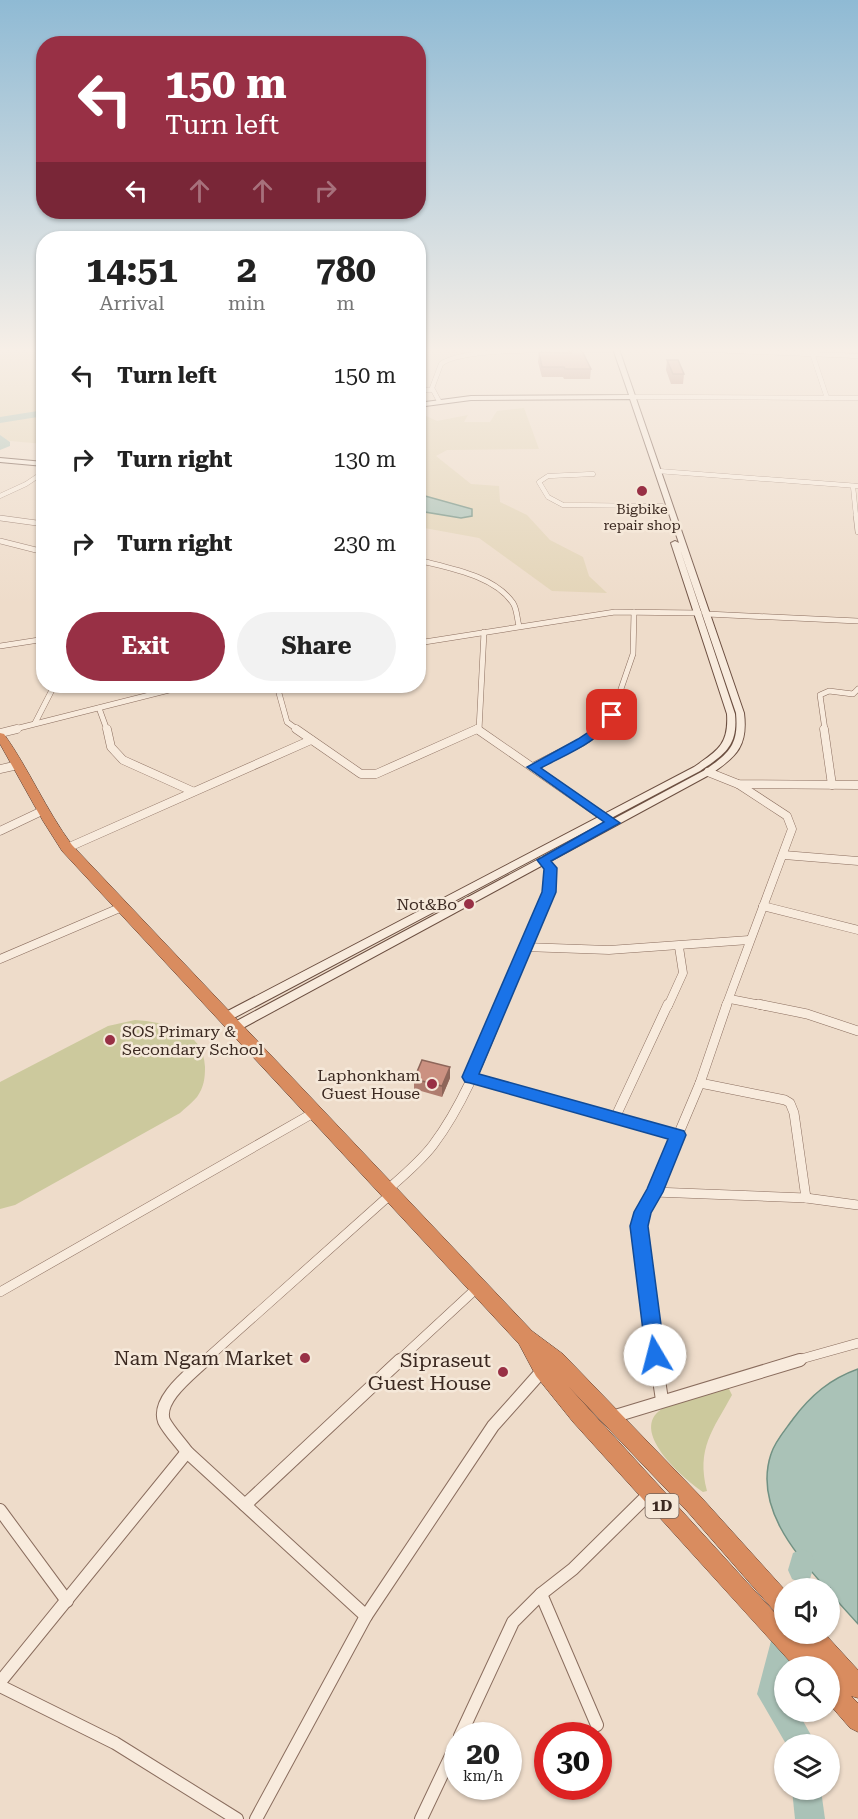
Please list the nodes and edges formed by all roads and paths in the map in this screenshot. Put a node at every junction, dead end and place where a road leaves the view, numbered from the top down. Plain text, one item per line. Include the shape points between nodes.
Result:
1 (641, 434) edge
2 (0, 460) edge
3 (36, 463) edge
4 (654, 471) junction
5 (593, 474) dead end
6 (36, 477) edge
7 (855, 486) edge
8 (0, 496) edge
9 (662, 506) junction
10 (0, 518) edge
11 (36, 523) edge
12 (858, 532) edge
13 (0, 541) edge
14 (36, 550) edge
15 (426, 562) edge
16 (634, 612) junction
17 (703, 614) junction
18 (858, 621) edge
19 (519, 626) junction
20 (484, 632) junction
21 (36, 640) edge
22 (426, 642) edge
23 (0, 646) edge
24 (858, 689) edge
25 (50, 693) edge
26 (158, 693) edge
27 (279, 693) edge
28 (99, 708) junction
29 (35, 723) junction
30 (477, 729) junction
31 (0, 735) edge
32 (311, 740) junction
33 (18, 765) junction
34 (532, 767) junction
35 (0, 770) edge
36 (708, 772) junction
37 (738, 784) junction
38 (832, 785) junction
39 (858, 785) edge
40 (192, 791) junction
41 (42, 811) junction
42 (609, 820) junction
43 (0, 831) edge
44 (67, 848) junction
45 (784, 855) junction
46 (543, 860) junction
47 (858, 861) edge
48 (763, 906) junction
49 (122, 907) junction
50 (858, 930) edge
51 (749, 940) junction
52 (525, 947) junction
53 (679, 947) junction
54 (0, 959) edge
55 (730, 999) junction
56 (230, 1022) junction
57 (858, 1031) edge
58 (470, 1077) junction
59 (700, 1083) junction
60 (315, 1112) junction
61 (615, 1118) junction
62 (678, 1135) junction
63 (389, 1192) junction
64 (654, 1192) junction
65 (806, 1198) junction
66 (858, 1205) edge
67 (478, 1287) junction
68 (0, 1292) edge
69 (525, 1337) junction
70 (858, 1344) edge
71 (543, 1370) junction
72 (662, 1400) junction
73 (611, 1418) junction
74 (187, 1452) junction
75 (650, 1493) junction
76 (245, 1505) junction
77 (0, 1509) edge
78 (541, 1594) junction
79 (774, 1594) edge
80 (67, 1601) junction
81 (366, 1616) junction
82 (819, 1644) edge
83 (800, 1656) edge
84 (0, 1684) edge
85 (858, 1687) edge
86 (840, 1700) edge
87 (858, 1720) edge
88 (467, 1722) edge
89 (596, 1722) edge
90 (444, 1771) edge
91 (237, 1819) edge
92 (256, 1819) edge
93 (421, 1819) edge

1 - 4 street
2 - 3 street
4 - 7 street
4 - 9 street
4 - 17 street
5 - 9 street via 548,476 539,482 549,500 563,505
6 - 8 street
7 - 12 street
9 - 17 street
10 - 11 street
13 - 14 street
15 - 19 street via 494,586 511,600
16 - 17 street
16 - 19 street
16 - 34 street via 633,654 612,715 582,742
17 - 18 street
17 - 36 street via 743,729 739,744 729,757
17 - 42 street via 731,714 730,743 696,769
19 - 20 street
20 - 22 street
20 - 30 street
21 - 23 street
24 - 38 street via 853,694 820,694
25 - 29 street
26 - 28 street
27 - 32 street via 287,722
28 - 29 street
28 - 40 street via 106,717 111,749 119,759
29 - 31 street
30 - 32 street via 367,776
30 - 34 street
31 - 33 highway, 1D
32 - 40 street
33 - 35 street
33 - 41 highway, 1D
34 - 42 street
36 - 37 street
36 - 42 street
37 - 38 street
37 - 45 street via 788,816 792,829
38 - 39 street
40 - 44 street
41 - 43 street
41 - 44 highway, 1D
42 - 46 street
42 - 56 street
44 - 49 highway, 1D
45 - 47 street
45 - 48 street
46 - 52 street via 550,868 549,892
46 - 56 street
48 - 50 street
48 - 51 street
49 - 54 street
49 - 56 highway, 1D
51 - 53 street
51 - 55 street
52 - 53 street via 566,952
52 - 58 street
53 - 61 street via 683,973
55 - 57 street via 807,1014
55 - 59 street
56 - 60 highway, 1D
58 - 61 street
58 - 63 street via 437,1139
59 - 62 street
59 - 65 street via 790,1103
60 - 63 highway, 1D
60 - 68 street
61 - 62 street
62 - 64 street
63 - 67 highway, 1D
63 - 74 street via 174,1389 163,1408 164,1420
64 - 65 street
64 - 72 street via 642,1212 639,1241
65 - 66 street
67 - 69 highway, 1D
67 - 76 street
69 - 71 highway, 1D
69 - 73 highway, 1D via 556,1360
70 - 72 street
71 - 75 highway, 1D
71 - 81 street via 493,1426
72 - 73 street
73 - 79 highway, 1D
74 - 76 street
74 - 80 street
75 - 78 street via 573,1569
75 - 83 highway, 1D
76 - 81 street
77 - 80 street
78 - 88 street via 513,1622
78 - 89 street
80 - 84 street
81 - 92 street
82 - 85 highway
84 - 91 street via 115,1743
86 - 87 highway
90 - 93 street

